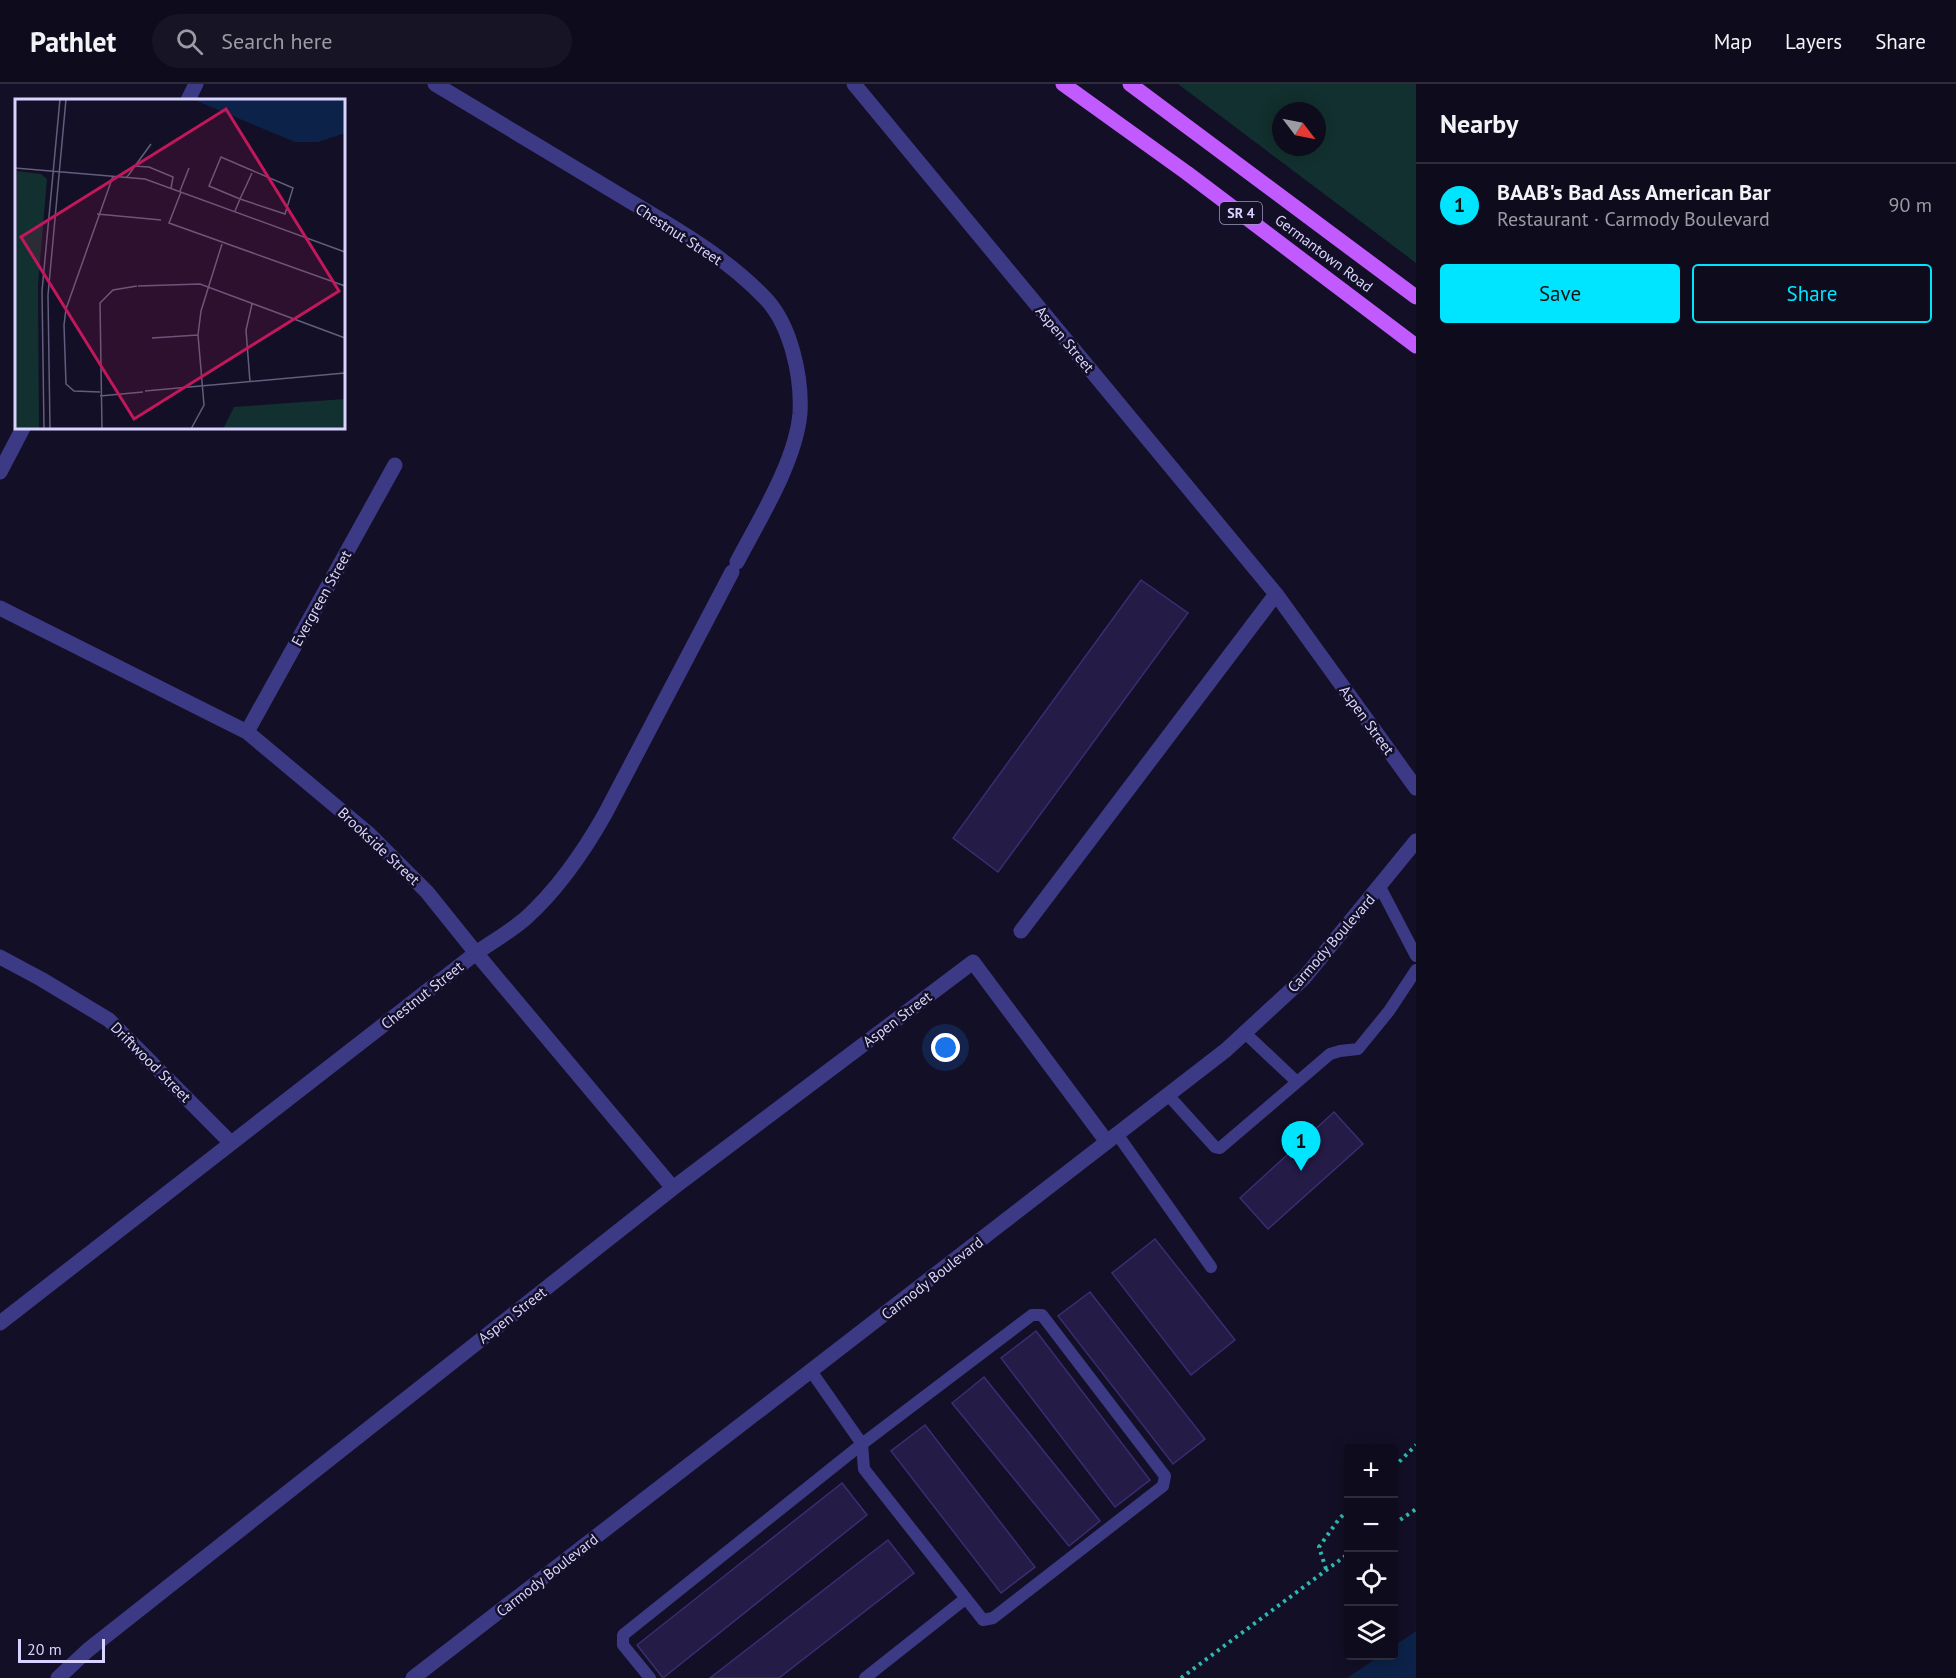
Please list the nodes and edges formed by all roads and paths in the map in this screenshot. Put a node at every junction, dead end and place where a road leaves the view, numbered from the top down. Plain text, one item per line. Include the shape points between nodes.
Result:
1 (196, 84) edge
2 (435, 84) edge
3 (854, 84) edge
4 (1063, 84) edge
5 (1130, 84) edge
6 (188, 99) edge
7 (1416, 297) edge
8 (1416, 346) edge
9 (22, 429) edge
10 (395, 465) dead end
11 (0, 472) edge
12 (1276, 594) junction
13 (0, 608) edge
14 (247, 732) junction
15 (1416, 788) edge
16 (1416, 841) edge
17 (1380, 887) junction
18 (1021, 931) dead end
19 (476, 953) junction
20 (1416, 956) edge
21 (0, 957) edge
22 (1416, 970) edge
23 (1245, 1033) junction
24 (1297, 1083) junction
25 (1168, 1095) junction
26 (1112, 1138) junction
27 (231, 1143) junction
28 (673, 1188) junction
29 (1211, 1267) dead end
30 (0, 1323) edge
31 (811, 1371) junction
32 (862, 1444) junction
33 (1416, 1445) edge
34 (1398, 1463) edge
35 (1416, 1509) edge
36 (1344, 1514) edge
37 (1398, 1521) edge
38 (1344, 1557) edge
39 (1326, 1569) junction
40 (965, 1599) junction
41 (58, 1678) edge
42 (413, 1678) edge
43 (650, 1678) edge
44 (865, 1678) edge
45 (1181, 1678) edge

1 - 6 street
2 - 19 street, Chestnut Street via 708,249 766,299 784,327 800,388 800,415 790,455 773,493 588,845 562,882 525,919
3 - 12 street, Aspen Street
4 - 8 main road, Germantown Road / SR 4
5 - 7 main road, Germantown Road / SR 4
9 - 11 street
10 - 14 street, Evergreen Street
12 - 15 street, Aspen Street
12 - 18 street
13 - 14 street, Brookside Street
14 - 19 street, Brookside Street via 369,834 427,892
16 - 17 street, Carmody Boulevard
17 - 20 lane
17 - 23 street, Carmody Boulevard via 1304,978
19 - 27 street, Chestnut Street
19 - 28 street, Brookside Street
21 - 27 street, Driftwood Street via 109,1020
22 - 24 lane via 1359,1049 1330,1054
23 - 24 lane
23 - 25 street, Carmody Boulevard
24 - 25 lane via 1220,1148
25 - 26 street, Carmody Boulevard
26 - 28 street, Aspen Street via 973,962
26 - 29 lane
26 - 31 street, Carmody Boulevard
27 - 30 street, Chestnut Street
28 - 41 street, Aspen Street via 88,1650
31 - 32 lane
31 - 42 street, Carmody Boulevard
32 - 40 lane via 864,1469
32 - 40 lane via 1032,1315 1042,1315 1165,1476 1163,1486 993,1618 983,1620
32 - 43 lane via 623,1635 623,1645
33 - 34 path
35 - 37 path
36 - 39 path via 1319,1548
38 - 39 path
39 - 45 path
40 - 44 lane

